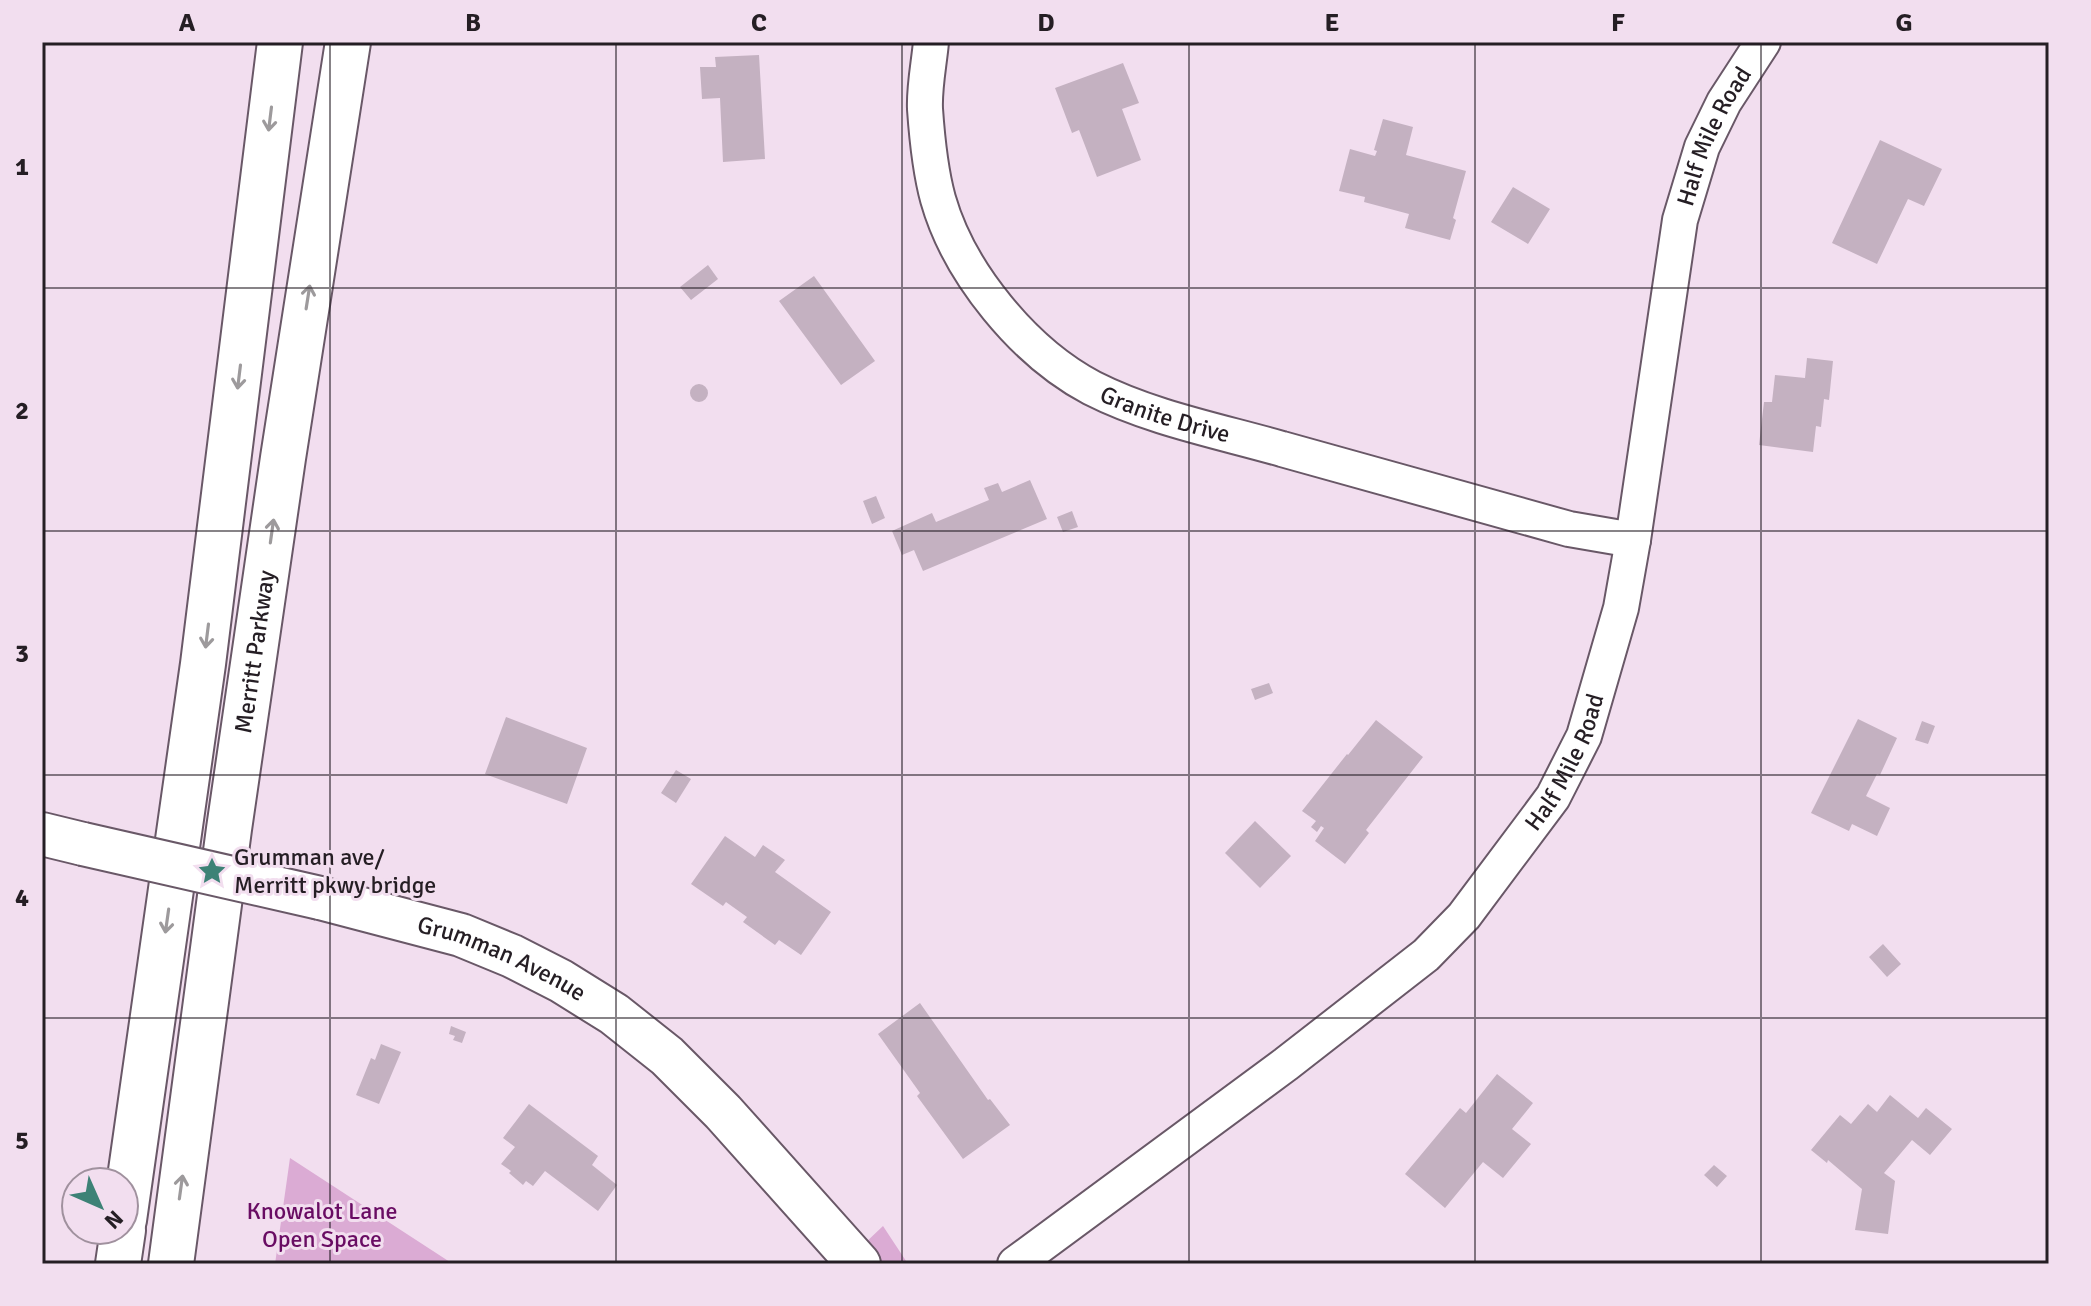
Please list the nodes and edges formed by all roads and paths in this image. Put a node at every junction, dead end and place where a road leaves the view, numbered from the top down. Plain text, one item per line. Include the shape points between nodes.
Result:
1 (280, 42) edge
2 (348, 42) edge
3 (931, 42) edge
4 (1763, 42) edge
5 (1633, 540) junction
6 (42, 834) edge
7 (132, 1166) edge
8 (171, 1264) edge
9 (859, 1264) edge
10 (1015, 1264) edge

1 -> 7 highway, Merritt Parkway via 203,664
8 -> 2 highway, Merritt Parkway via 229,829
3 - 5 street, Granite Drive via 925,107 932,168 954,241 1001,313 1089,387 1162,416 1569,529
4 - 5 street, Half Mile Road via 1702,147 1680,220
5 - 10 street, Half Mile Road via 1621,608 1584,736 1553,797 1464,916 1426,955 1286,1064
6 - 9 street, Grumman Avenue, bridge via 320,898 474,940 561,981 667,1056

